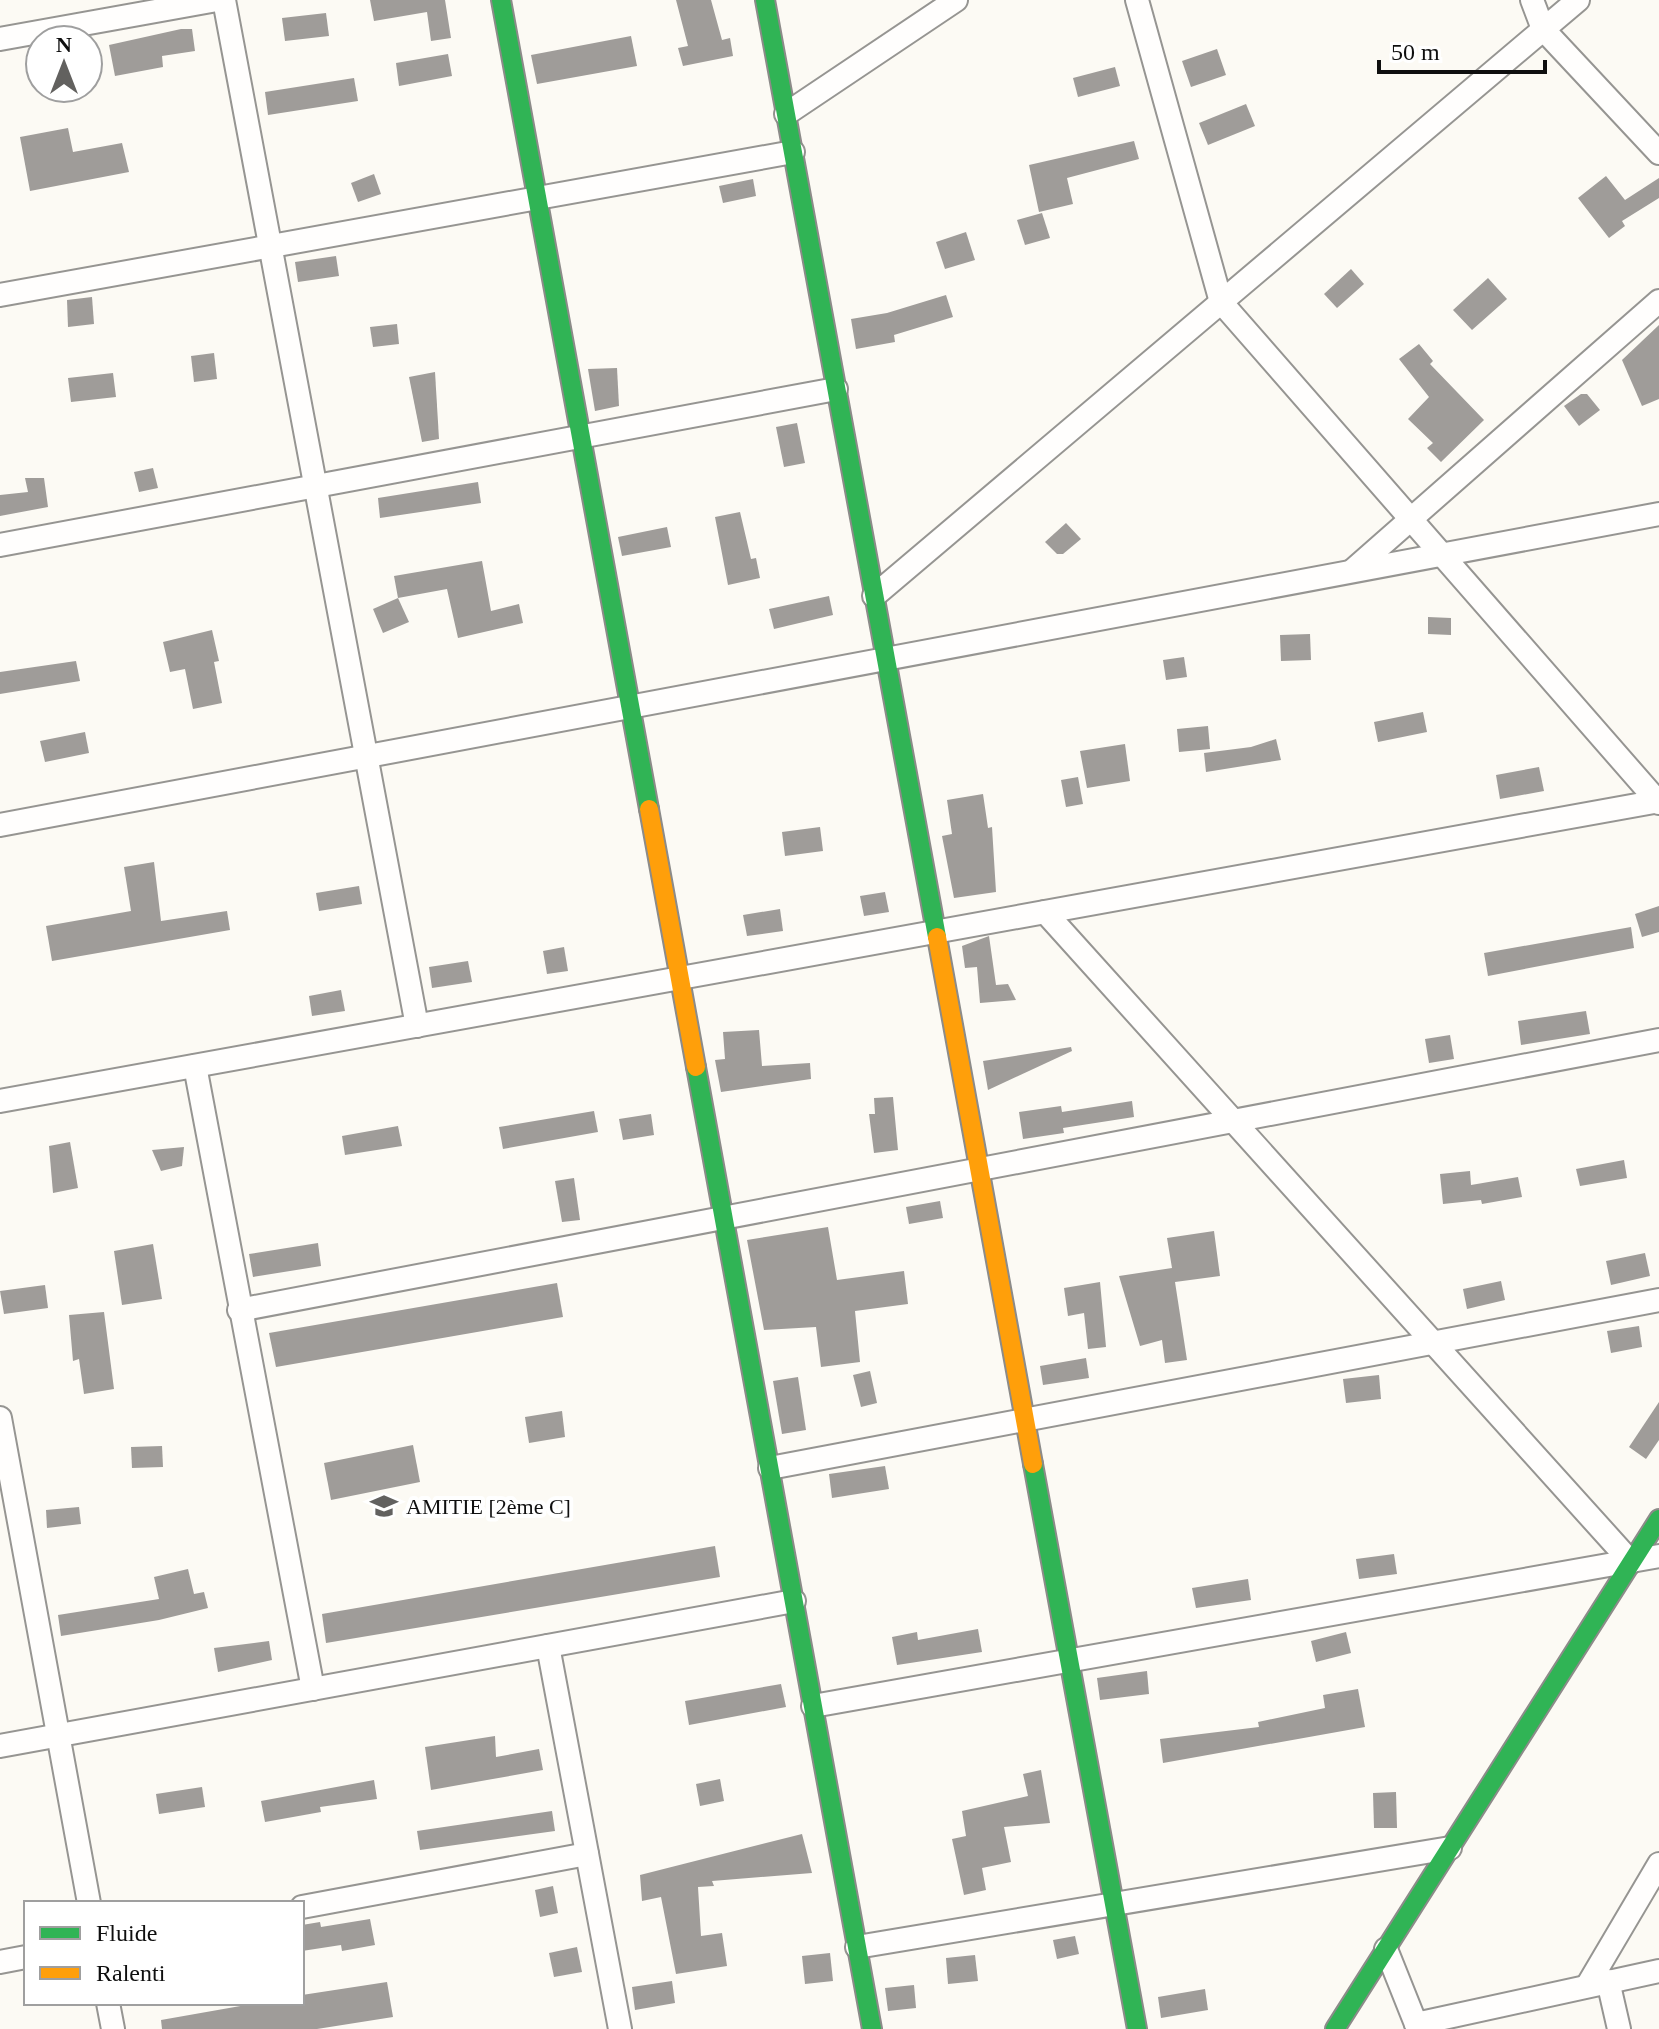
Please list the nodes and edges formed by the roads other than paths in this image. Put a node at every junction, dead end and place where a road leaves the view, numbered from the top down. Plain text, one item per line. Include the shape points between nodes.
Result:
1 (217, 0) edge
2 (224, 0) edge
3 (501, 0) edge
4 (765, 0) edge
5 (956, 0) edge
6 (1137, 0) edge
7 (1532, 0) edge
8 (1578, 0) edge
9 (1543, 29) junction
10 (0, 39) edge
11 (786, 114) junction
12 (793, 152) junction
13 (1659, 153) edge
14 (540, 198) junction
15 (271, 247) junction
16 (0, 295) edge
17 (1659, 301) edge
18 (1221, 302) junction
19 (836, 389) junction
20 (583, 436) junction
21 (316, 486) junction
22 (1659, 514) edge
23 (1410, 518) junction
24 (0, 545) edge
25 (1442, 554) junction
26 (1352, 571) junction
27 (874, 596) junction
28 (886, 658) junction
29 (632, 706) junction
30 (367, 756) junction
31 (1658, 802) edge
32 (0, 825) edge
33 (1045, 912) junction
34 (936, 931) junction
35 (681, 978) junction
36 (417, 1026) junction
37 (1659, 1040) edge
38 (195, 1066) junction
39 (0, 1101) edge
40 (1234, 1121) junction
41 (979, 1169) junction
42 (725, 1217) junction
43 (1659, 1300) edge
44 (239, 1310) junction
45 (1434, 1342) junction
46 (0, 1418) edge
47 (1026, 1419) junction
48 (770, 1468) junction
49 (9, 1518) edge
50 (1659, 1519) edge
51 (1659, 1556) edge
52 (1631, 1562) junction
53 (794, 1601) junction
54 (548, 1646) junction
55 (1070, 1661) junction
56 (313, 1689) junction
57 (813, 1706) junction
58 (58, 1735) junction
59 (0, 1746) edge
60 (1450, 1848) junction
61 (587, 1854) junction
62 (1659, 1864) edge
63 (89, 1901) edge
64 (1114, 1904) junction
65 (304, 1907) edge
66 (857, 1947) junction
67 (1386, 1949) junction
68 (24, 1957) edge
69 (0, 1962) edge
70 (1659, 1971) edge
71 (1598, 1984) junction
72 (108, 2005) edge
73 (1417, 2026) edge
74 (113, 2029) edge
75 (620, 2029) edge
76 (872, 2029) edge
77 (1137, 2029) edge
78 (1335, 2029) edge
79 (1619, 2029) edge

1 - 10 street
2 - 15 street
3 - 14 street
4 - 11 street
5 - 11 street
6 - 18 street
7 - 9 street
8 - 9 street
9 - 13 street
9 - 18 street
11 - 12 street
12 - 14 street
12 - 19 street
14 - 15 street
14 - 20 street
15 - 16 street
15 - 21 street
17 - 23 street
18 - 23 street
18 - 27 street
19 - 20 street
19 - 27 street
20 - 21 street
20 - 29 street
21 - 24 street
21 - 30 street
22 - 25 street
23 - 25 street
23 - 26 street
25 - 26 street
25 - 31 street
26 - 28 street
27 - 28 street
28 - 29 street
28 - 34 street
29 - 30 street
29 - 35 street
30 - 32 street
30 - 36 street
31 - 33 street
33 - 34 street
33 - 40 street
34 - 35 street
34 - 41 street
35 - 36 street
35 - 42 street
36 - 38 street
37 - 40 street
38 - 39 street
38 - 44 street
40 - 41 street
40 - 45 street
41 - 42 street
41 - 47 street
42 - 44 street
42 - 48 street
43 - 45 street
44 - 56 street
45 - 47 street
45 - 52 street
46 - 49 street
47 - 48 street
47 - 55 street
48 - 53 street
49 - 58 street
50 - 52 street
51 - 52 street
52 - 55 street
52 - 60 street
53 - 54 street
53 - 57 street
54 - 56 street
54 - 61 street
55 - 57 street
55 - 64 street
56 - 58 street
57 - 66 street
58 - 59 street
58 - 63 street
60 - 64 street
60 - 67 street
61 - 65 street
61 - 75 street
62 - 71 street
64 - 66 street
64 - 77 street
66 - 76 street
67 - 73 street
67 - 78 street
68 - 69 street
70 - 71 street
71 - 73 street
71 - 79 street
72 - 74 street

